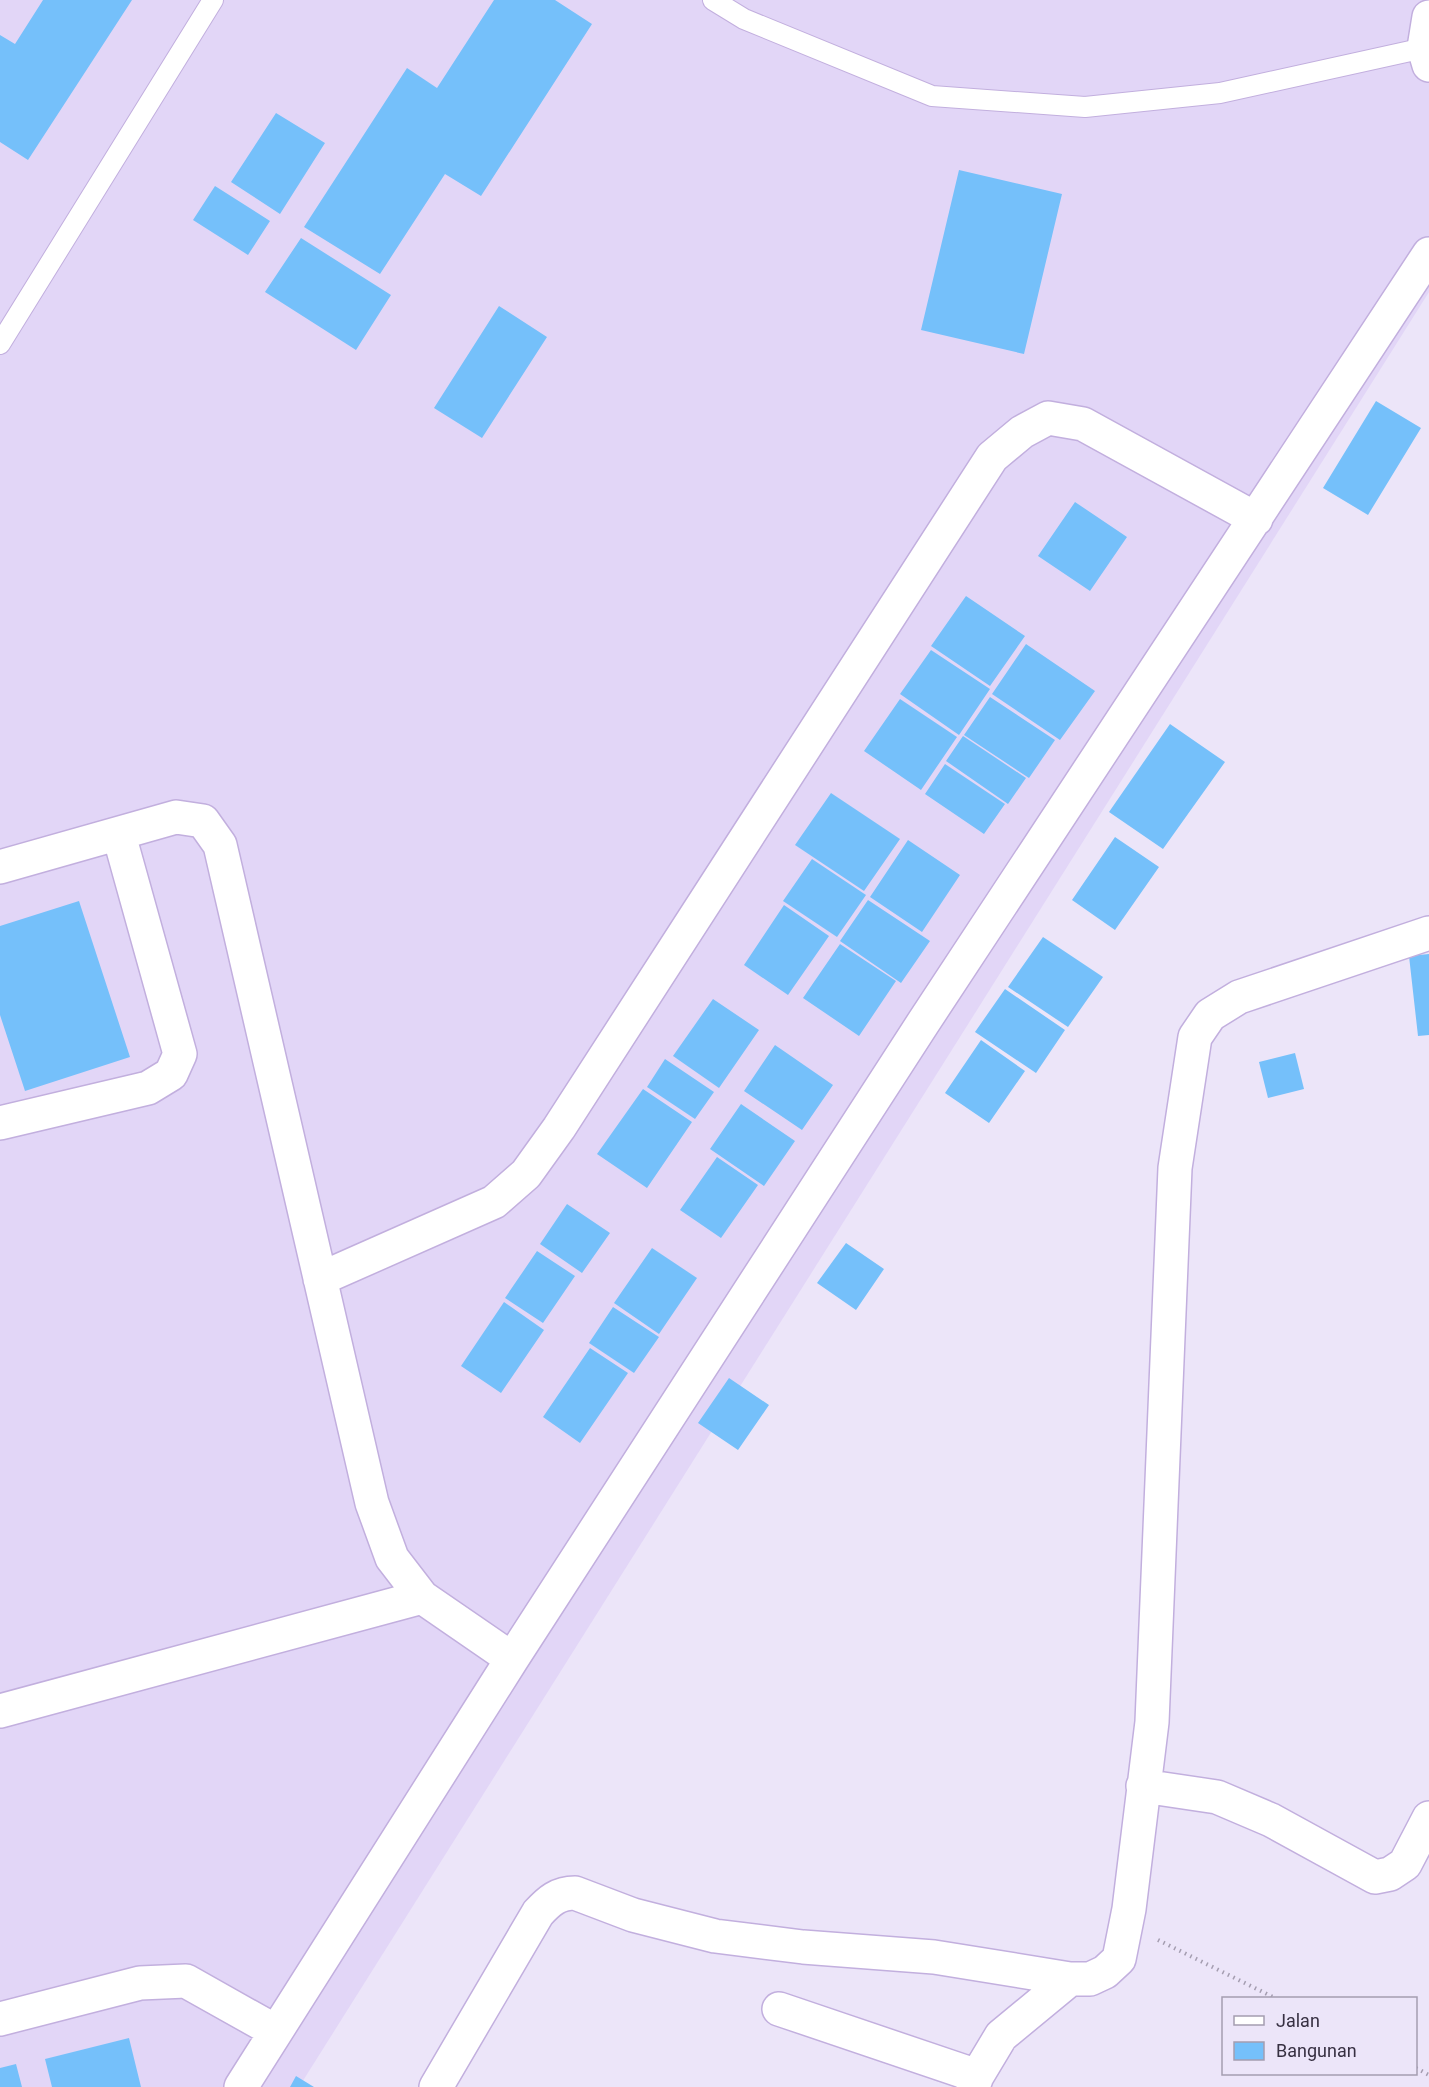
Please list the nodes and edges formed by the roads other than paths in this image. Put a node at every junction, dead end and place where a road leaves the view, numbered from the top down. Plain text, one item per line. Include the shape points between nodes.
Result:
1 (213, 0) edge
2 (713, 0) edge
3 (1428, 44) edge
4 (1429, 254) edge
5 (0, 344) edge
6 (1256, 519) junction
7 (120, 835) junction
8 (0, 867) edge
9 (1429, 933) edge
10 (0, 1123) edge
11 (320, 1280) junction
12 (422, 1597) junction
13 (512, 1659) junction
14 (0, 1711) edge
15 (1143, 1786) junction
16 (1429, 1818) edge
17 (1070, 1978) junction
18 (779, 2009) dead end
19 (0, 2019) edge
20 (275, 2031) junction
21 (975, 2081) edge
22 (241, 2087) edge
23 (436, 2087) edge

1 - 5 lane
2 - 3 lane via 744,19 932,96 1085,107 1220,93
4 - 6 street
6 - 11 street via 1083,424 1048,418 1022,432 992,457 560,1128 526,1174 494,1202
6 - 13 street via 923,1023
7 - 8 street
7 - 10 street via 180,1054 171,1074 148,1088
7 - 11 street via 176,817 203,822 220,845
9 - 15 street via 1239,997 1210,1015 1195,1036 1175,1168 1152,1722
11 - 12 street via 372,1503 393,1558
12 - 13 street
12 - 14 street
13 - 20 street
15 - 16 street via 1217,1797 1271,1820 1375,1877 1390,1874 1405,1864
15 - 17 street via 1119,1959 1090,1979
17 - 21 street via 1000,2036
17 - 23 street via 934,1957 715,1936 566,1893 550,1900 538,1913
18 - 21 street
19 - 20 street via 140,1983 186,1981
20 - 22 street

